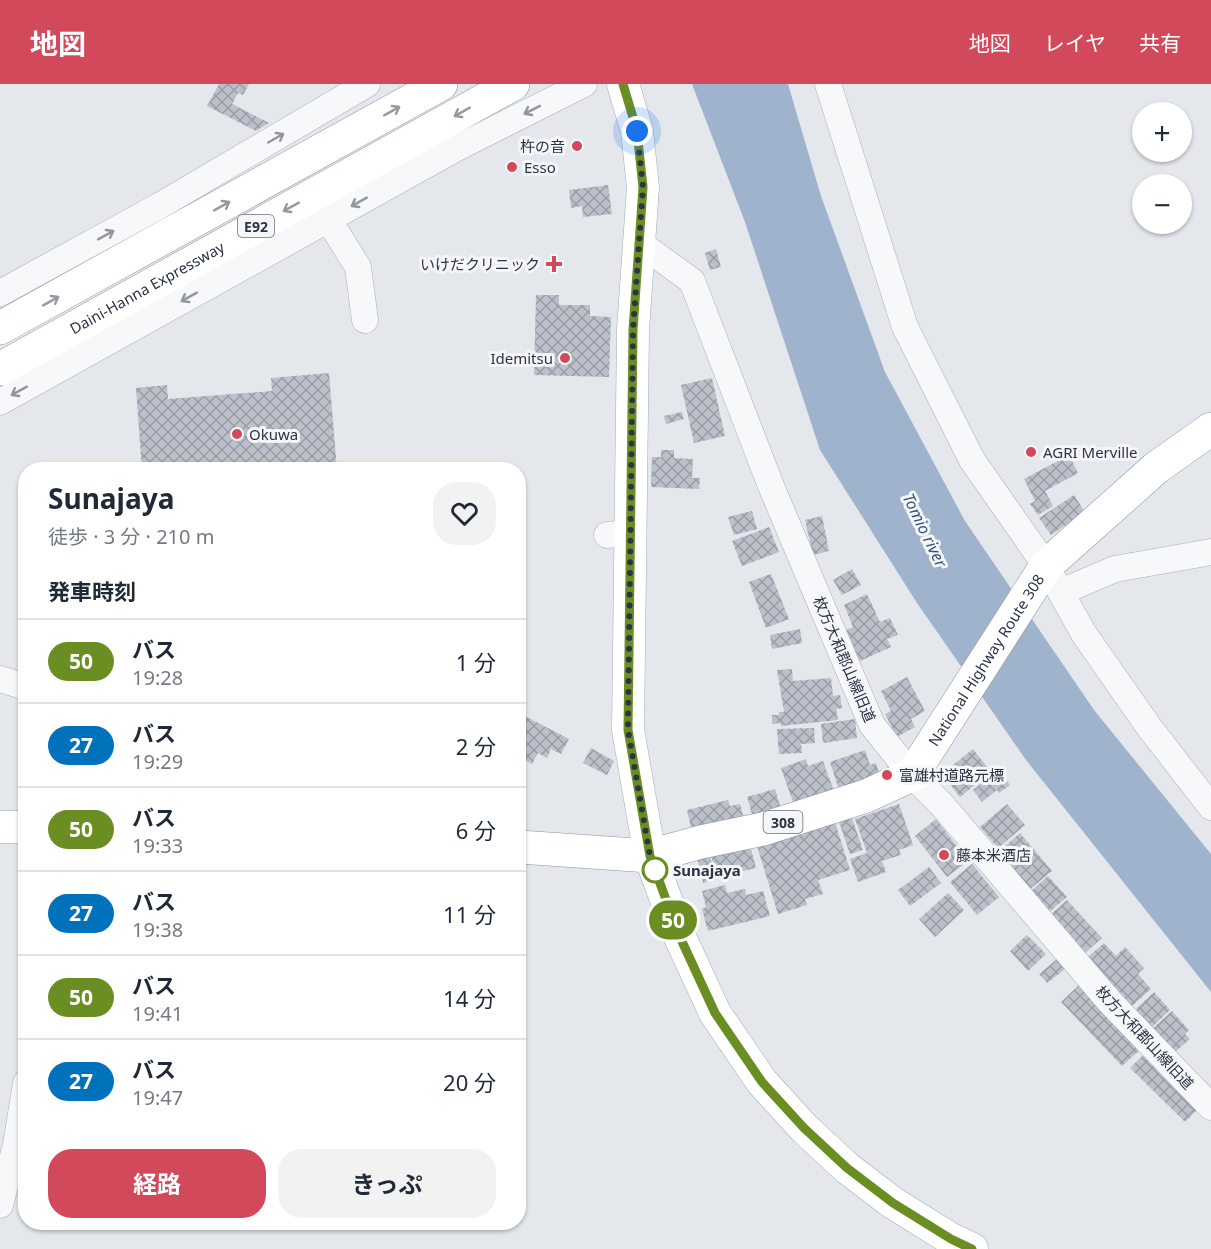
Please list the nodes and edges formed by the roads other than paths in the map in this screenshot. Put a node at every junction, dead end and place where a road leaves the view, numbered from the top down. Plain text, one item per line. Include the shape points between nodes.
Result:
1 (367, 84) edge
2 (441, 84) edge
3 (513, 84) edge
4 (584, 84) edge
5 (623, 84) edge
6 (828, 84) edge
7 (328, 219) junction
8 (638, 242) junction
9 (0, 293) edge
10 (365, 320) dead end
11 (0, 328) edge
12 (0, 369) edge
13 (0, 402) edge
14 (1211, 429) edge
15 (1211, 552) edge
16 (1054, 579) junction
17 (0, 679) edge
18 (18, 685) edge
19 (912, 776) junction
20 (1211, 807) edge
21 (0, 827) edge
22 (18, 827) edge
23 (526, 847) edge
24 (650, 856) junction
25 (1211, 1107) edge
26 (18, 1133) edge
27 (0, 1205) edge
28 (972, 1249) edge

9 -> 1 street via 161,205
11 -> 2 highway, E92
3 -> 12 highway, Daini-Hanna Expressway / E92
4 -> 7 street via 455,148
5 - 8 main road via 637,131 643,187
6 - 16 street via 905,327 972,460
7 - 10 street via 358,267
7 -> 13 street
8 - 19 street, 枚方大和郡山線旧道 via 692,281 771,486 872,725
8 - 24 main road via 618,534 628,730
14 - 16 highway, National Highway Route 308 via 1156,468
15 - 16 street
16 - 19 highway, National Highway Route 308 via 960,701
16 - 20 street via 1084,634
17 - 18 street
19 - 24 highway, 308 via 866,796 764,829
19 - 25 street, 枚方大和郡山線旧道 via 942,805 1110,1002
21 - 22 highway
23 - 24 highway, 308
24 - 28 main road via 679,935 715,1013 762,1082 847,1168 893,1203
26 - 27 street

